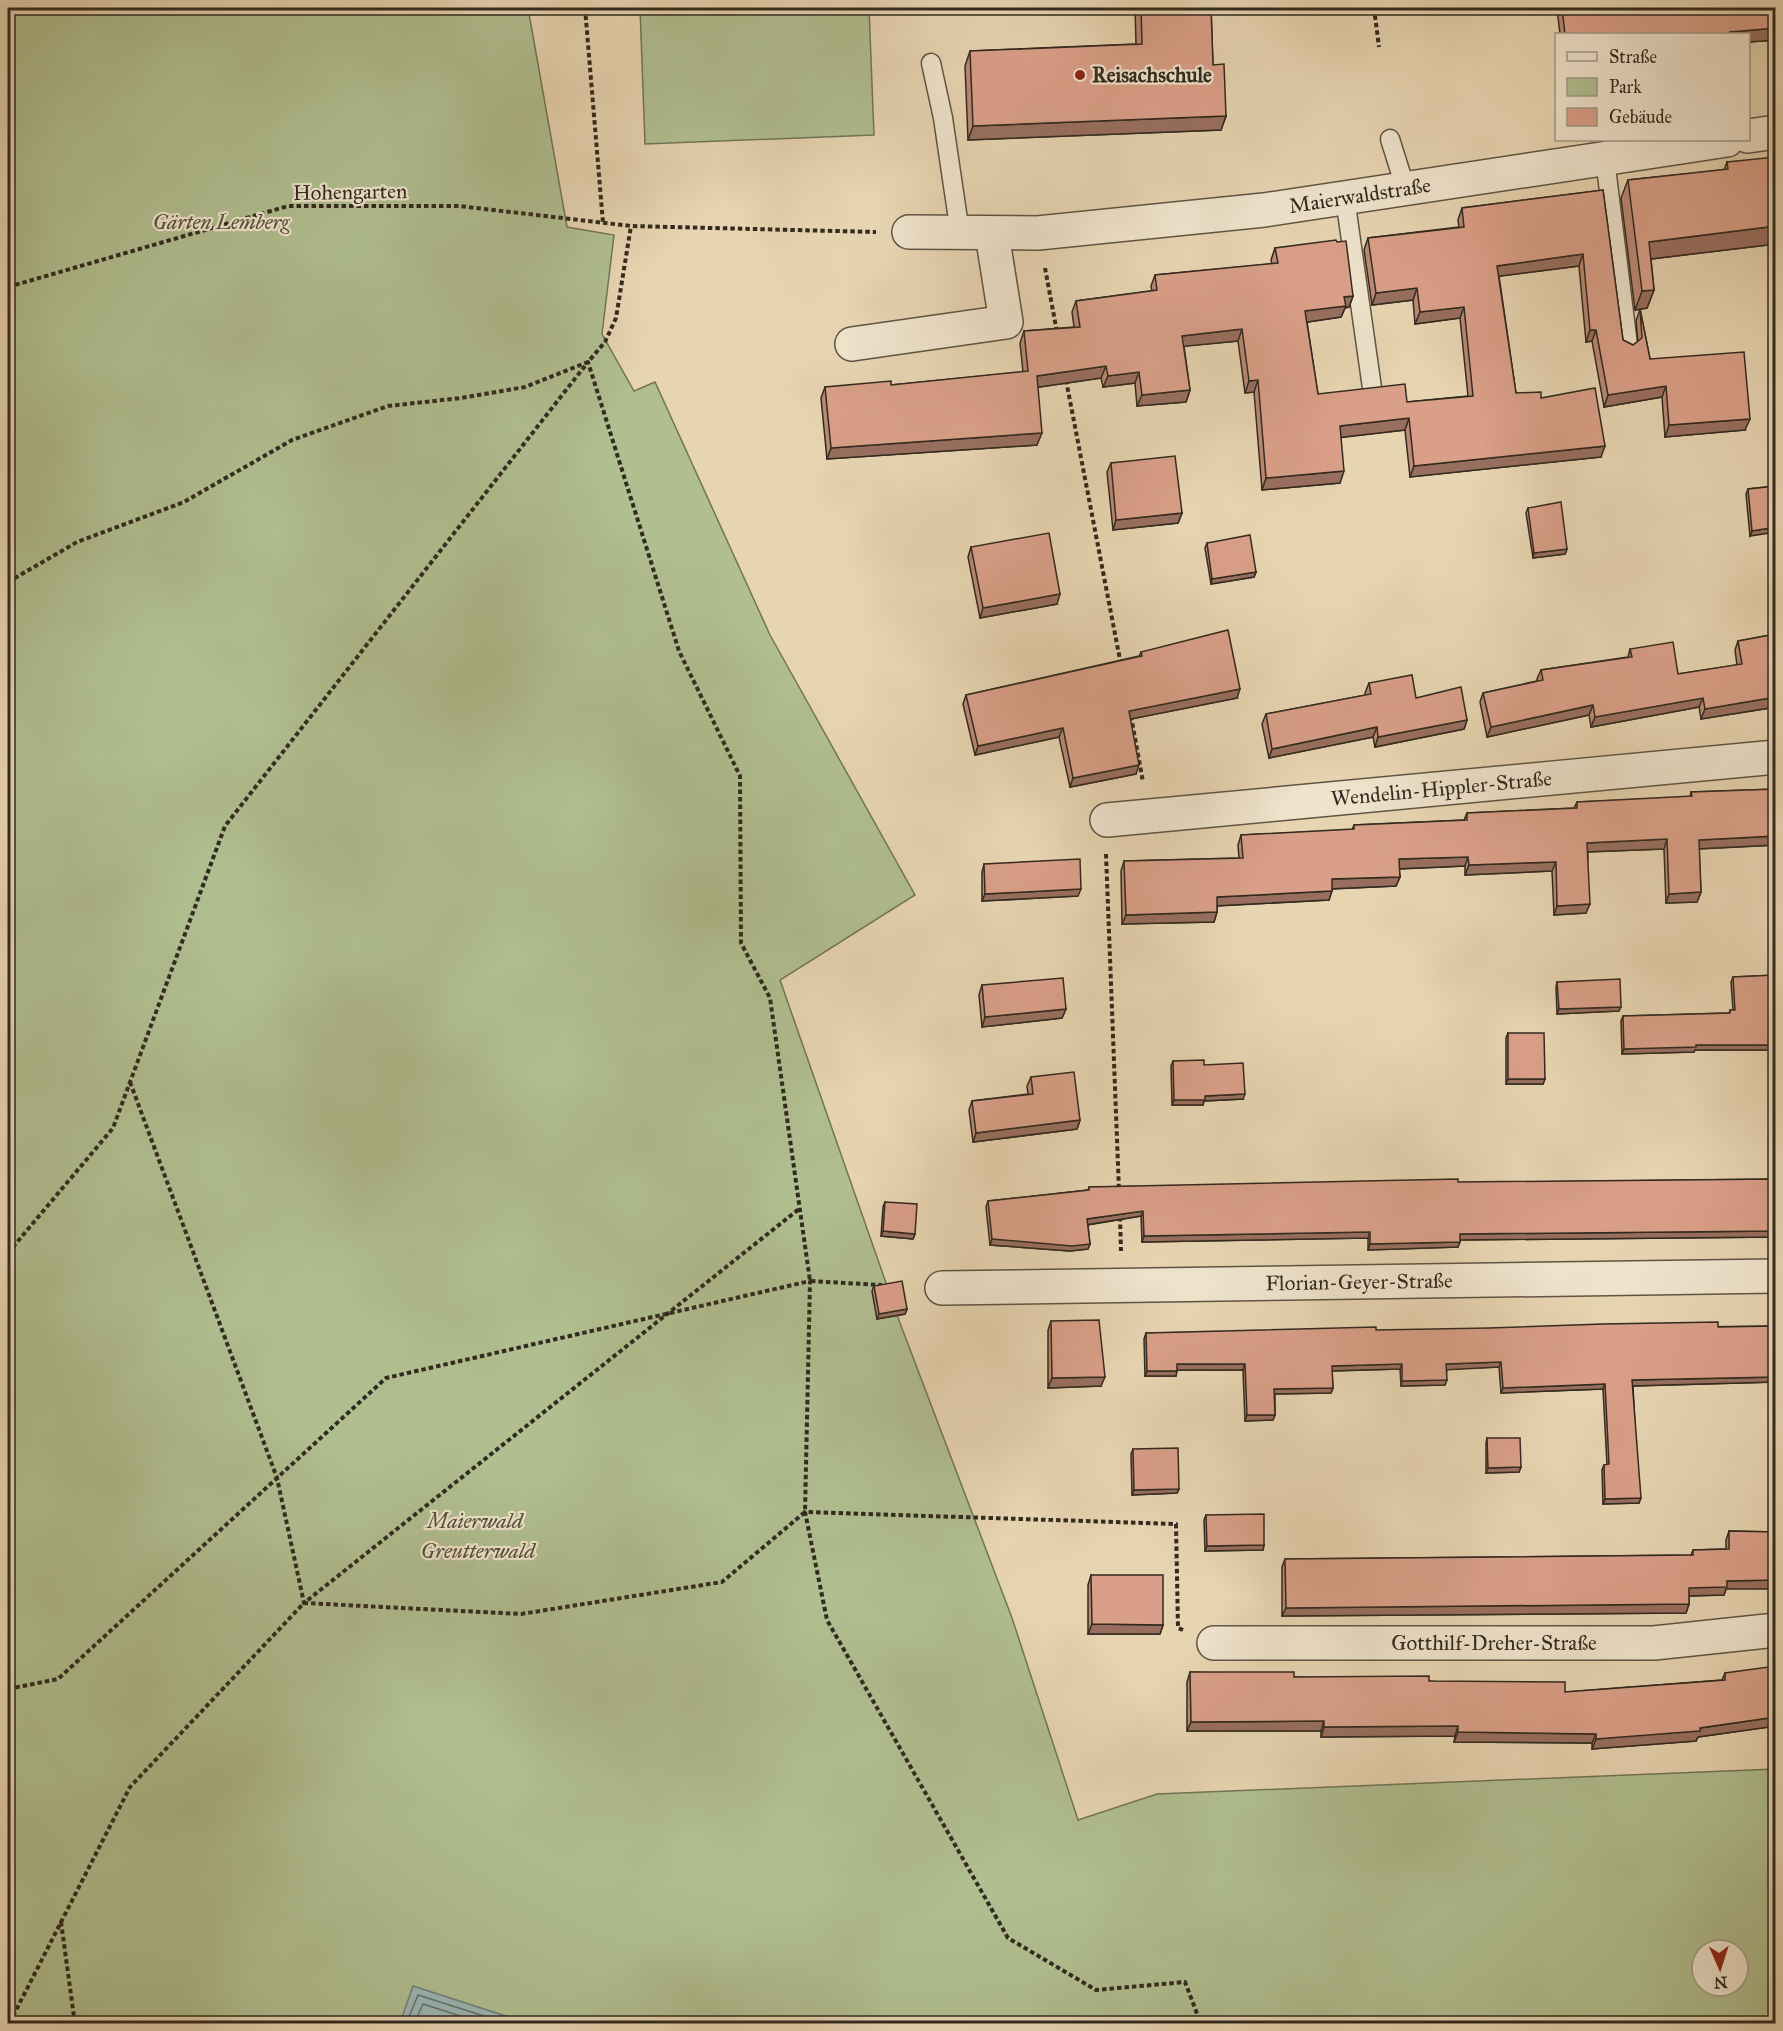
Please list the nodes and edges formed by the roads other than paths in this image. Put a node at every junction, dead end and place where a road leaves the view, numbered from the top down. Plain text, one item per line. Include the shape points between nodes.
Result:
1 (931, 63) dead end
2 (1776, 132) edge
3 (1750, 136) edge
4 (1390, 139) dead end
5 (1721, 141) edge
6 (1605, 159) junction
7 (1406, 190) junction
8 (1345, 198) junction
9 (909, 232) road end
10 (976, 234) junction
11 (852, 344) dead end
12 (1628, 345) edge
13 (1372, 388) edge
14 (1776, 757) edge
15 (1107, 820) road end
16 (1776, 1276) edge
17 (942, 1288) dead end
18 (1776, 1630) edge
19 (1214, 1643) road end

1 - 10 lane
2 - 3 street
4 - 7 lane
5 - 6 street, Maierwaldstraße
6 - 7 street, Maierwaldstraße
6 - 12 lane
7 - 8 street, Maierwaldstraße
8 - 10 street, Maierwaldstraße via 1038,233
8 - 13 lane
9 - 10 street, Maierwaldstraße
10 - 11 street via 1006,322
14 - 15 street, Wendelin-Hippler-Straße
16 - 17 street, Florian-Geyer-Straße
18 - 19 street, Gotthilf-Dreher-Straße via 1654,1643

